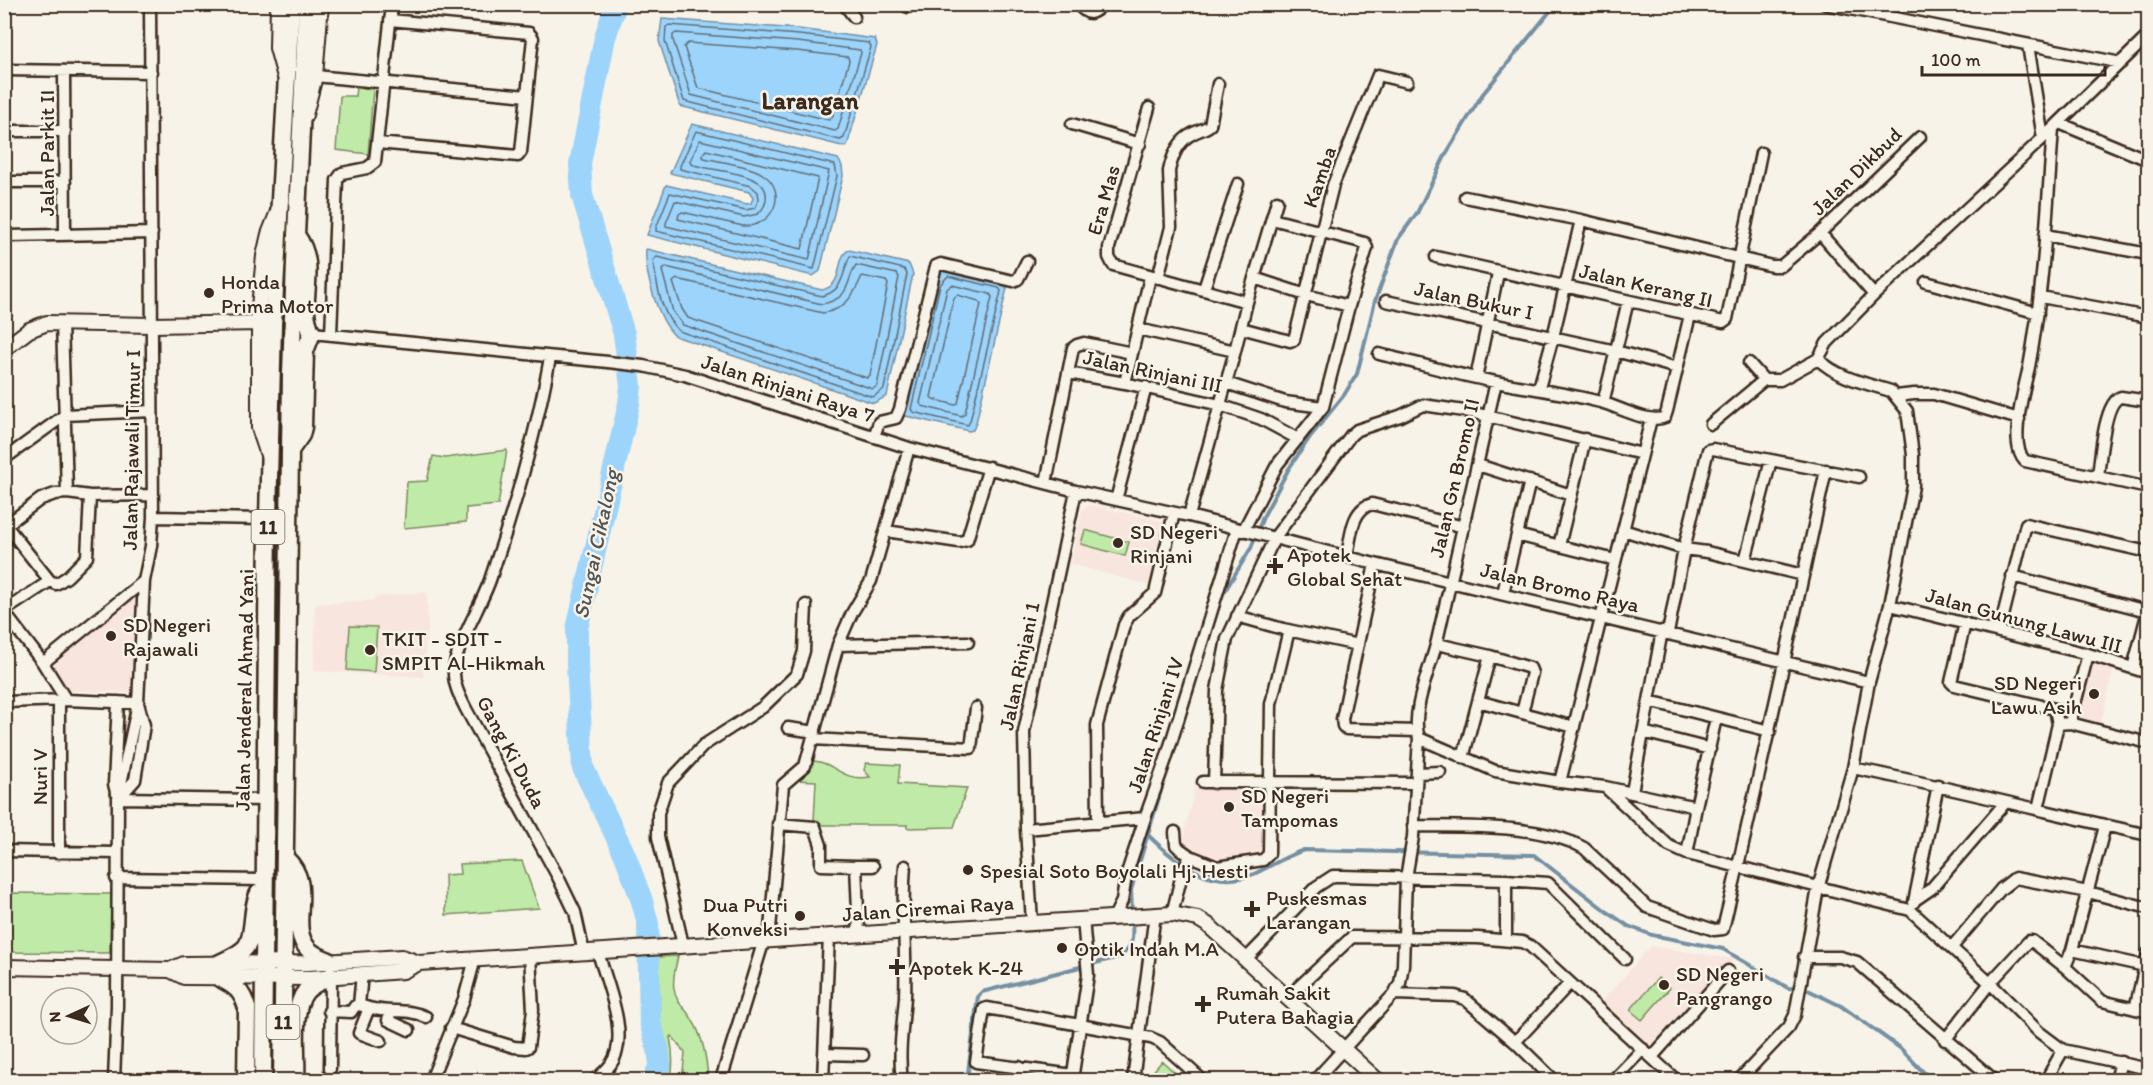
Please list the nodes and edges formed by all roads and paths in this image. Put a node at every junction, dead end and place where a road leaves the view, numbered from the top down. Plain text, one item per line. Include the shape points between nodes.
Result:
1 (150, 4) edge
2 (278, 4) edge
3 (291, 4) edge
4 (307, 4) edge
5 (321, 4) edge
6 (392, 4) edge
7 (844, 4) edge
8 (1078, 4) edge
9 (1103, 4) edge
10 (1825, 4) edge
11 (854, 17) dead end
12 (390, 20) junction
13 (298, 36) junction
14 (2148, 36) edge
15 (2028, 45) junction
16 (2121, 63) junction
17 (4, 70) edge
18 (64, 71) junction
19 (151, 72) junction
20 (326, 77) junction
21 (384, 82) junction
22 (1407, 82) dead end
23 (288, 84) junction
24 (1218, 84) dead end
25 (527, 96) junction
26 (1149, 108) dead end
27 (1072, 124) dead end
28 (2056, 126) junction
29 (301, 127) junction
30 (4, 131) edge
31 (65, 131) junction
32 (1920, 137) dead end
33 (2043, 138) junction
34 (378, 143) junction
35 (1140, 144) junction
36 (1761, 153) dead end
37 (2148, 160) edge
38 (4, 182) edge
39 (65, 182) junction
40 (1238, 184) dead end
41 (1465, 196) dead end
42 (1277, 201) dead end
43 (280, 208) junction
44 (1272, 219) junction
45 (1581, 220) junction
46 (1322, 232) junction
47 (152, 233) junction
48 (1820, 233) junction
49 (65, 235) junction
50 (296, 235) junction
51 (2045, 235) junction
52 (4, 239) edge
53 (2148, 254) edge
54 (1436, 257) dead end
55 (1740, 258) junction
56 (1027, 261) dead end
57 (1498, 273) junction
58 (1154, 277) junction
59 (1254, 278) junction
60 (1926, 282) dead end
61 (1565, 287) junction
62 (1204, 289) junction
63 (1874, 294) junction
64 (1306, 295) junction
65 (2041, 297) junction
66 (1386, 301) dead end
67 (1628, 301) junction
68 (1247, 302) junction
69 (1349, 306) junction
70 (2038, 313) junction
71 (1690, 315) junction
72 (2148, 317) edge
73 (62, 322) junction
74 (259, 323) junction
75 (1488, 324) junction
76 (153, 326) junction
77 (1241, 328) junction
78 (1138, 329) junction
79 (322, 334) junction
80 (1553, 337) junction
81 (6, 346) edge
82 (1234, 351) junction
83 (1616, 351) junction
84 (1132, 353) junction
85 (1379, 354) dead end
86 (550, 358) junction
87 (1818, 358) junction
88 (1749, 363) dead end
89 (1677, 368) junction
90 (1068, 373) junction
91 (1476, 378) junction
92 (1764, 380) junction
93 (1125, 382) junction
94 (1496, 382) junction
95 (1226, 383) junction
96 (1146, 387) junction
97 (1539, 388) junction
98 (1896, 396) junction
99 (2148, 401) edge
100 (1603, 403) junction
101 (1220, 405) junction
102 (1323, 407) junction
103 (152, 411) junction
104 (65, 415) junction
105 (1485, 416) junction
106 (1651, 418) junction
107 (2019, 419) junction
108 (1711, 424) dead end
109 (874, 437) junction
110 (1298, 439) junction
111 (1585, 439) junction
112 (909, 448) junction
113 (290, 450) junction
114 (1642, 454) junction
115 (4, 459) edge
116 (270, 460) junction
117 (1771, 460) junction
118 (1478, 465) junction
119 (989, 467) junction
120 (1826, 470) junction
121 (1859, 477) dead end
122 (2098, 477) junction
123 (1530, 481) junction
124 (1046, 483) junction
125 (2148, 488) edge
126 (1076, 491) junction
127 (67, 493) junction
128 (152, 495) junction
129 (1571, 495) junction
130 (90, 496) junction
131 (1116, 500) junction
132 (1174, 513) junction
133 (1189, 516) junction
134 (153, 517) junction
135 (268, 519) junction
136 (5, 524) edge
137 (1464, 526) junction
138 (1623, 530) junction
139 (886, 531) junction
140 (1243, 531) junction
141 (1517, 535) junction
142 (1273, 537) junction
143 (1559, 546) junction
144 (1684, 549) junction
145 (2148, 552) edge
146 (1347, 556) junction
147 (1615, 560) junction
148 (1745, 561) junction
149 (1376, 564) junction
150 (1803, 575) junction
151 (2012, 576) junction
152 (50, 581) junction
153 (144, 581) junction
154 (1451, 582) junction
155 (1503, 593) junction
156 (1890, 605) junction
157 (806, 606) dead end
158 (2148, 611) edge
159 (4, 612) edge
160 (1238, 616) junction
161 (1601, 617) junction
162 (1965, 623) junction
163 (1290, 630) junction
164 (1665, 632) junction
165 (1999, 632) junction
166 (968, 642) dead end
167 (1437, 644) junction
168 (838, 645) junction
169 (1358, 645) junction
170 (2088, 654) junction
171 (1490, 656) junction
172 (1783, 661) junction
173 (43, 663) junction
174 (2133, 668) junction
175 (2148, 673) edge
176 (1869, 682) junction
177 (62, 700) junction
178 (1478, 701) junction
179 (4, 702) edge
180 (118, 702) junction
181 (1649, 702) junction
182 (138, 703) junction
183 (976, 708) dead end
184 (2055, 709) junction
185 (1522, 713) junction
186 (1716, 718) junction
187 (2071, 718) junction
188 (2058, 724) junction
189 (1574, 727) junction
190 (788, 729) dead end
191 (1770, 731) junction
192 (1643, 732) junction
193 (1418, 734) junction
194 (814, 736) junction
195 (2148, 743) edge
196 (1710, 749) junction
197 (1463, 758) junction
198 (1853, 768) junction
199 (1440, 772) dead end
200 (1417, 778) junction
201 (1270, 782) junction
202 (1560, 782) junction
203 (1938, 785) junction
204 (1605, 787) junction
205 (1632, 792) junction
206 (118, 798) junction
207 (266, 800) junction
208 (2005, 803) junction
209 (1696, 807) junction
210 (2038, 809) junction
211 (1145, 818) junction
212 (1098, 823) junction
213 (778, 824) junction
214 (1413, 826) junction
215 (2105, 826) junction
216 (1026, 829) junction
217 (1175, 832) dead end
218 (2148, 835) edge
219 (4, 851) edge
220 (59, 853) junction
221 (117, 853) junction
222 (1687, 854) junction
223 (285, 858) junction
224 (1189, 859) junction
225 (856, 866) junction
226 (873, 866) dead end
227 (904, 866) dead end
228 (1738, 868) junction
229 (116, 878) junction
230 (1406, 878) junction
231 (1506, 880) junction
232 (264, 883) junction
233 (1818, 888) junction
234 (2088, 892) junction
235 (1915, 900) junction
236 (2148, 908) edge
237 (1910, 910) junction
238 (1155, 914) junction
239 (1172, 914) junction
240 (1118, 917) junction
241 (1083, 919) junction
242 (1032, 922) junction
243 (904, 931) junction
244 (859, 934) junction
245 (829, 936) junction
246 (1404, 938) junction
247 (766, 940) junction
248 (1506, 940) junction
249 (680, 945) junction
250 (1952, 947) junction
251 (2072, 950) junction
252 (591, 952) junction
253 (2148, 953) edge
254 (530, 955) junction
255 (1804, 957) junction
256 (474, 959) junction
257 (1246, 959) junction
258 (1624, 959) dead end
259 (419, 963) junction
260 (2145, 966) junction
261 (2065, 967) junction
262 (4, 968) edge
263 (117, 969) junction
264 (330, 969) junction
265 (218, 971) junction
266 (264, 971) junction
267 (283, 971) junction
268 (1728, 972) dead end
269 (362, 974) junction
270 (1570, 983) junction
271 (1990, 983) junction
272 (1394, 994) junction
273 (1288, 997) junction
274 (364, 1007) junction
275 (2135, 1009) junction
276 (329, 1011) junction
277 (391, 1011) junction
278 (2148, 1012) edge
279 (426, 1017) dead end
280 (1080, 1026) junction
281 (451, 1028) junction
282 (409, 1030) dead end
283 (1139, 1036) junction
284 (1945, 1040) junction
285 (381, 1041) dead end
286 (1515, 1042) junction
287 (1344, 1049) junction
288 (2063, 1050) junction
289 (1647, 1053) junction
290 (824, 1054) junction
291 (863, 1055) dead end
292 (2121, 1062) junction
293 (1019, 1067) junction
294 (2148, 1069) edge
295 (330, 1075) edge
296 (1073, 1078) edge
297 (114, 1080) edge
298 (246, 1080) edge
299 (263, 1080) edge
300 (282, 1080) edge
301 (296, 1080) edge
302 (431, 1080) edge
303 (595, 1080) edge
304 (721, 1080) edge
305 (823, 1080) edge
306 (902, 1080) edge
307 (1017, 1080) edge
308 (1133, 1080) edge
309 (1198, 1080) edge
310 (1315, 1080) edge
311 (1377, 1080) edge
312 (1554, 1080) edge
313 (1613, 1080) edge
314 (1676, 1080) edge
315 (1739, 1080) edge
316 (1994, 1080) edge
317 (2046, 1080) edge
318 (2116, 1080) edge

1 - 19 street, Jalan Rajawali Timur I
2 - 23 street, Jalan Jenderal Ahmad Yani via 277,48
3 - 13 highway, Jalan Jenderal Ahmad Yani / 11
4 - 13 highway, Jalan Jenderal Ahmad Yani / 11
5 - 20 street, Jalan Jenderal Ahmad Yani
6 - 12 street
7 - 11 street
8 - 9 street via 1090,15
10 - 15 street
12 - 21 street
12 - 25 street via 529,33 532,38
13 - 23 highway, Jalan Jenderal Ahmad Yani / 11
13 - 29 highway, Jalan Jenderal Ahmad Yani / 11
14 - 16 street
15 - 16 street
15 - 33 street
16 - 28 street
17 - 18 street
18 - 19 street
18 - 31 street, Jalan Parkit II
19 - 47 street, Jalan Rajawali Timur I
20 - 21 street
20 - 29 street, Jalan Jenderal Ahmad Yani via 310,102
21 - 25 street
21 - 34 street
22 - 46 street, Kamba via 1377,75 1333,186
23 - 43 highway, Jalan Jenderal Ahmad Yani / 11
24 - 58 street via 1210,125 1186,138 1171,162 1172,227
25 - 34 street via 519,155
26 - 35 street, Era Mas
27 - 35 street
28 - 33 street
28 - 37 street
28 - 51 street
29 - 50 highway, Jalan Jenderal Ahmad Yani / 11
30 - 31 street
31 - 39 street, Jalan Parkit II
32 - 48 street, Jalan Dikbud
33 - 63 street
34 - 79 street via 372,165 342,173 337,180
35 - 58 street, Era Mas via 1109,257 1113,266
36 - 55 street
38 - 39 street
39 - 49 street, Jalan Parkit II
40 - 62 street
41 - 45 street
42 - 44 street, Kamba
43 - 74 street via 264,256
43 - 116 highway, Jalan Jenderal Ahmad Yani / 11
44 - 46 street
44 - 59 street, Kamba
45 - 55 street
45 - 61 street
46 - 64 street, Kamba
46 - 69 street via 1367,245
47 - 49 street
47 - 76 street, Jalan Rajawali Timur I
48 - 55 street, Jalan Dikbud via 1781,266
48 - 63 street, Jalan Dikbud
49 - 52 street
50 - 79 highway via 307,253 306,318
50 - 113 highway, Jalan Jenderal Ahmad Yani / 11
51 - 53 street
51 - 65 street
54 - 57 street, Jalan Kerang II
55 - 71 street, Jalan Kerang II via 1726,321
56 - 109 street via 1018,279 1012,281 936,266 900,409 896,418 879,422
57 - 61 street, Jalan Kerang II
57 - 75 street
58 - 62 street
58 - 78 street
59 - 64 street
59 - 68 street, Kamba
60 - 70 street
61 - 67 street, Jalan Kerang II
61 - 80 street
62 - 68 street
63 - 87 street via 1827,343
64 - 69 street
64 - 77 street, Kamba via 1292,341
65 - 70 street
65 - 72 street
66 - 75 street, Jalan Bukur I
67 - 71 street, Jalan Kerang II
67 - 83 street
68 - 77 street, Kamba
69 - 102 street
70 - 107 street
71 - 89 street
73 - 76 street
73 - 81 street via 39,325
73 - 104 street
74 - 76 street
74 - 116 street via 259,428
75 - 80 street, Jalan Bukur I
75 - 91 street
76 - 103 street, Jalan Rajawali Timur I
77 - 82 street, Kamba
78 - 82 street
78 - 84 street
79 - 86 street, Jalan Rinjani Raya 7
79 - 113 highway via 305,351 303,427
80 - 83 street, Jalan Bukur I
80 - 97 street
82 - 95 street, Kamba
83 - 89 street, Jalan Bukur I
83 - 100 street
84 - 90 street via 1077,345
84 - 93 street
85 - 91 street
86 - 109 street, Jalan Rinjani Raya 7 via 643,366 685,375
86 - 252 street, Gang Ki Duda via 539,417 507,529 454,672 466,709 558,877
87 - 92 street via 1780,380
87 - 98 street via 1833,371
88 - 92 street
89 - 106 street via 1665,417
90 - 93 street, Jalan Rinjani III
90 - 124 street, Jalan Rinjani III
91 - 94 street
92 - 108 street
93 - 96 street, Jalan Rinjani III
94 - 97 street
94 - 105 street, Jalan Gn Bromo II
95 - 101 street, Kamba
95 - 102 street via 1286,402
96 - 101 street, Jalan Rinjani III
96 - 131 street
97 - 100 street
98 - 107 street via 1934,394
98 - 156 street via 1907,411 1913,455 1912,486
99 - 122 street via 2121,397 2113,402
100 - 106 street
101 - 110 street, Jalan Rinjani III via 1261,419
101 - 133 street, Kamba
102 - 110 street, Jalan Rinjani IV
103 - 104 street
103 - 128 street, Jalan Rajawali Timur I
104 - 115 street
104 - 127 street
105 - 111 street
105 - 118 street, Jalan Gn Bromo II
105 - 142 street via 1423,405 1357,430
106 - 114 street
107 - 122 street via 2018,451 2025,461
109 - 112 street, Jalan Rinjani Raya 7
110 - 140 street, Jalan Rinjani IV via 1277,465
111 - 114 street
111 - 129 street
112 - 119 street, Jalan Rinjani Raya 7
112 - 139 street
113 - 223 highway, Jalan Jenderal Ahmad Yani / 11
114 - 138 street
116 - 135 highway, Jalan Jenderal Ahmad Yani / 11
117 - 120 street
117 - 144 street via 1708,450
117 - 148 street
118 - 123 street
118 - 137 street, Jalan Gn Bromo II
119 - 124 street, Jalan Rinjani Raya 7
119 - 139 street via 967,540
120 - 121 street
120 - 150 street
122 - 125 street
123 - 129 street
123 - 141 street
124 - 126 street, Jalan Rinjani Raya 7
126 - 131 street, Jalan Rinjani Raya 7
126 - 216 street, Jalan Rinjani 1 via 1024,732
127 - 130 street
127 - 136 street via 45,497
128 - 130 street
128 - 134 street, Jalan Rajawali Timur I
129 - 143 street
130 - 152 street via 87,557 67,578 55,584
131 - 132 street, Jalan Rinjani Raya 7
132 - 133 street, Jalan Rinjani Raya 7
132 - 212 street via 1155,593 1124,625 1097,725
133 - 140 street, Jalan Rinjani Raya 7
134 - 135 street
134 - 153 street, Jalan Rajawali Timur I
135 - 207 highway, Jalan Jenderal Ahmad Yani / 11
136 - 152 street
137 - 146 street via 1367,505 1356,517
137 - 154 street, Jalan Gn Bromo II
138 - 144 street
138 - 147 street
139 - 168 street via 871,581
140 - 142 street, Jalan Bromo Raya
140 - 211 street, Jalan Rinjani IV
141 - 143 street
141 - 155 street
142 - 146 street, Jalan Bromo Raya
142 - 160 street
143 - 147 street
144 - 148 street
144 - 164 street
145 - 151 street via 2028,523
146 - 149 street, Jalan Bromo Raya
147 - 161 street
148 - 150 street
149 - 154 street, Jalan Bromo Raya
149 - 169 street
150 - 172 street
151 - 158 street
151 - 165 street
152 - 159 street
153 - 173 street
153 - 182 street, Jalan Rajawali Timur I
154 - 155 street, Jalan Bromo Raya
154 - 167 street, Jalan Gn Bromo II
155 - 161 street, Jalan Bromo Raya
156 - 162 street, Jalan Gunung Lawu III
156 - 176 street
157 - 249 street via 804,651 796,674 763,707 704,745 668,783 658,813 658,837
158 - 174 street
159 - 173 street
160 - 163 street
160 - 201 street via 1227,639 1217,690 1209,783
161 - 164 street, Jalan Bromo Raya
161 - 189 street
162 - 165 street, Jalan Gunung Lawu III
162 - 184 street via 1952,683
163 - 169 street
163 - 201 street via 1271,704
164 - 172 street, Jalan Bromo Raya
164 - 181 street
165 - 170 street, Jalan Gunung Lawu III
166 - 168 street
167 - 171 street
167 - 193 street, Jalan Gn Bromo II via 1418,712
168 - 194 street
169 - 193 street via 1343,726
170 - 174 street, Jalan Gunung Lawu III
170 - 187 street
171 - 178 street
171 - 185 street via 1532,669
172 - 176 street, Jalan Bromo Raya
172 - 191 street
173 - 177 street
174 - 175 street, Jalan Gunung Lawu III
176 - 198 street
177 - 179 street
177 - 180 street
177 - 220 street, Nuri V
178 - 185 street
178 - 197 street
180 - 182 street
180 - 206 street via 114,784
181 - 186 street
181 - 192 street
182 - 206 street, Jalan Rajawali Timur I
183 - 194 street via 971,748
184 - 187 street
184 - 188 street
185 - 189 street
186 - 191 street
186 - 196 street
187 - 188 street
187 - 195 street
188 - 210 street
189 - 202 street
190 - 194 street
191 - 228 street
192 - 196 street
192 - 205 street
193 - 197 street
193 - 200 street, Jalan Gn Bromo II
194 - 213 street via 805,766 783,785
196 - 209 street
197 - 202 street via 1495,771
198 - 203 street
198 - 233 street
199 - 200 street
200 - 201 street
200 - 214 street, Jalan Gn Bromo II
201 - 224 street via 1269,854 1263,860 1217,867
202 - 204 street
203 - 208 street
203 - 235 street
204 - 205 street
204 - 222 street via 1669,846
205 - 209 street
206 - 207 street
206 - 221 street, Jalan Rajawali Timur I
207 - 232 highway, Jalan Jenderal Ahmad Yani / 11
208 - 210 street
208 - 235 street via 1931,889
209 - 222 street
210 - 215 street
211 - 212 street, Jalan Rinjani IV
211 - 240 street via 1126,876
212 - 216 street, Jalan Rinjani IV
213 - 225 street via 814,827 822,845 821,865
213 - 247 street
214 - 228 street via 1537,833 1574,842 1647,907 1714,930 1723,929
214 - 230 street, Jalan Gn Bromo II
215 - 218 street
215 - 234 street
216 - 242 street, Jalan Rinjani 1
217 - 224 street via 1176,845
219 - 220 street
220 - 221 street
221 - 229 street, Jalan Rajawali Timur I
222 - 228 street
223 - 264 highway via 295,867 300,880 302,939
223 - 267 highway, Jalan Jenderal Ahmad Yani / 11
224 - 239 street
225 - 226 street
225 - 244 street
227 - 243 street
228 - 233 street
229 - 232 street
229 - 263 street, Jalan Rajawali Timur I
230 - 231 street
230 - 246 street, Jalan Gn Bromo II
230 - 257 street via 1333,876 1316,887
231 - 248 street
231 - 258 street via 1548,883
232 - 265 highway via 254,903 248,945
232 - 266 highway, Jalan Jenderal Ahmad Yani / 11
233 - 237 street
233 - 255 street
234 - 236 street
234 - 250 street via 2019,878 2012,880
234 - 251 street
235 - 237 street
237 - 250 street
238 - 239 street, Jalan Ciremai Raya
238 - 240 street, Jalan Ciremai Raya
238 - 283 street
239 - 257 street, Jalan Ciremai Raya via 1208,925
240 - 241 street, Jalan Ciremai Raya
241 - 242 street, Jalan Ciremai Raya
241 - 280 street via 1088,975
242 - 243 street, Jalan Ciremai Raya
243 - 244 street, Jalan Ciremai Raya
243 - 306 street
244 - 245 street, Jalan Ciremai Raya
245 - 247 street, Jalan Ciremai Raya
245 - 290 street
246 - 248 street
246 - 272 street, Jalan Gn Bromo II via 1402,973
246 - 273 street via 1352,937
247 - 249 street, Jalan Ciremai Raya
247 - 304 street
248 - 270 street via 1530,946
249 - 252 street, Jalan Ciremai Raya
250 - 271 street
251 - 260 street
251 - 261 street
252 - 254 street, Jalan Ciremai Raya
252 - 303 street, Gang Ki Duda via 615,1010 620,1034 612,1062
253 - 260 street
254 - 256 street, Jalan Ciremai Raya
254 - 281 street via 533,1010 528,1047 514,1047
255 - 284 street via 1840,957 1857,962
255 - 315 street via 1795,1015
256 - 259 street, Jalan Ciremai Raya
256 - 281 street via 464,999
257 - 273 street, Jalan Ciremai Raya
259 - 264 street, Jalan Ciremai Raya via 402,957
259 - 269 street, Jalan Ciremai Raya via 403,971
260 - 275 street
261 - 271 street via 2029,941
261 - 275 street via 2102,1001
262 - 263 street, Jalan Ciremai Raya
263 - 265 street, Jalan Ciremai Raya via 170,970 184,964
263 - 297 street, Jalan Rajawali Timur I
264 - 267 street, Jalan Ciremai Raya
264 - 269 street, Jalan Ciremai Raya
264 - 276 street
264 - 301 highway via 305,992 299,1006
265 - 266 street, Jalan Ciremai Raya
265 - 298 highway via 238,988 247,1008
266 - 267 street, Jalan Ciremai Raya
266 - 299 highway, Jalan Jenderal Ahmad Yani / 11
267 - 300 highway, Jalan Jenderal Ahmad Yani / 11
268 - 289 street
269 - 274 street
270 - 286 street
270 - 289 street
271 - 284 street
271 - 288 street
272 - 286 street via 1465,999
272 - 287 street
273 - 287 street, Jalan Ciremai Raya
274 - 276 street via 355,1006 351,1012
274 - 277 street
274 - 285 street via 359,1033
275 - 278 street
276 - 295 street
277 - 279 street via 404,1009
277 - 282 street via 388,1020
280 - 283 street
280 - 293 street via 987,1008 982,1012 976,1062
280 - 296 street
281 - 302 street
283 - 308 street
283 - 309 street via 1160,1042
284 - 316 street
286 - 312 street
287 - 310 street
287 - 311 street, Jalan Ciremai Raya
288 - 292 street
288 - 317 street
289 - 313 street
289 - 314 street
290 - 291 street
290 - 305 street
292 - 294 street
292 - 318 street
293 - 296 street
293 - 307 street

